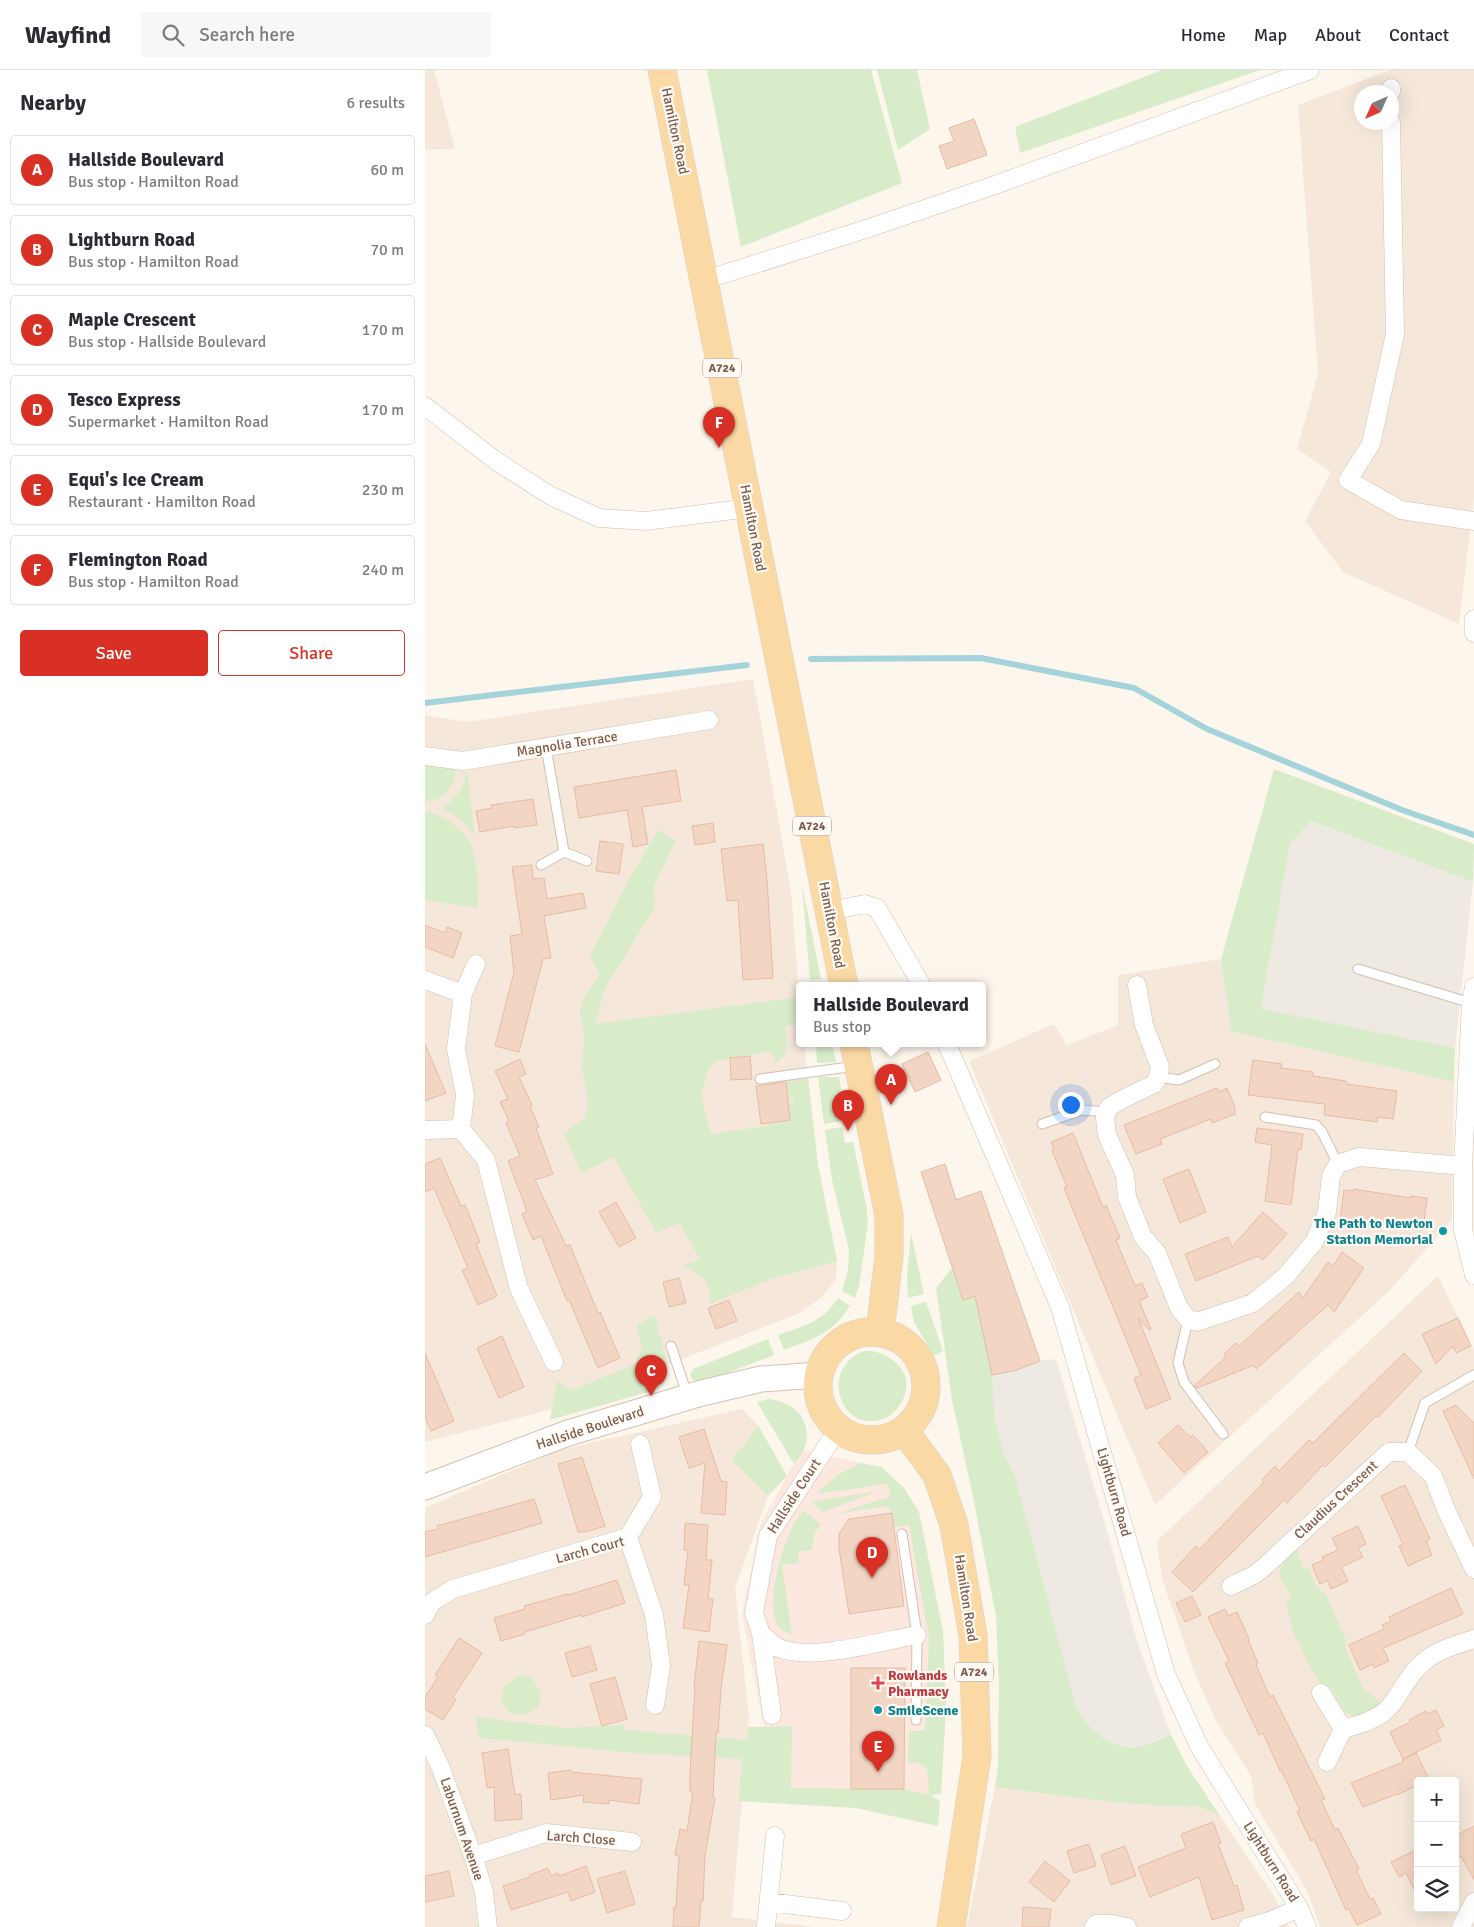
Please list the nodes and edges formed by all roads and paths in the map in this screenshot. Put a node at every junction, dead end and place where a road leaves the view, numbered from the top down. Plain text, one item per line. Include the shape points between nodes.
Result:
1 (662, 70) edge
2 (1309, 70) edge
3 (1391, 130) edge
4 (705, 280) junction
5 (429, 414) edge
6 (749, 508) junction
7 (1474, 520) edge
8 (1474, 618) edge
9 (1474, 633) edge
10 (709, 720) dead end
11 (546, 747) junction
12 (425, 756) edge
13 (564, 852) junction
14 (587, 862) dead end
15 (541, 865) dead end
16 (830, 912) junction
17 (476, 964) dead end
18 (1358, 969) dead end
19 (425, 980) edge
20 (843, 982) edge
21 (920, 982) edge
22 (1137, 985) dead end
23 (463, 994) junction
24 (1473, 995) edge
25 (948, 1047) edge
26 (857, 1055) edge
27 (1215, 1064) dead end
28 (1158, 1078) junction
29 (760, 1079) dead end
30 (1108, 1112) junction
31 (1265, 1117) dead end
32 (1042, 1124) dead end
33 (461, 1129) junction
34 (425, 1130) edge
35 (1338, 1164) junction
36 (1463, 1166) junction
37 (1474, 1275) edge
38 (1188, 1319) junction
39 (880, 1332) junction
40 (671, 1346) dead end
41 (554, 1362) dead end
42 (819, 1375) junction
43 (1474, 1375) edge
44 (688, 1397) junction
45 (838, 1429) junction
46 (904, 1430) junction
47 (1223, 1434) dead end
48 (640, 1444) dead end
49 (1408, 1452) junction
50 (425, 1487) edge
51 (902, 1534) dead end
52 (628, 1537) junction
53 (1474, 1569) edge
54 (1231, 1586) dead end
55 (425, 1615) edge
56 (761, 1634) junction
57 (917, 1635) junction
58 (1474, 1639) edge
59 (1321, 1693) dead end
60 (655, 1705) dead end
61 (772, 1715) dead end
62 (916, 1720) dead end
63 (1343, 1729) junction
64 (425, 1735) edge
65 (1327, 1762) dead end
66 (432, 1768) edge
67 (775, 1836) dead end
68 (632, 1842) dead end
69 (473, 1856) junction
70 (769, 1902) junction
71 (1474, 1902) edge
72 (1299, 1908) junction
73 (842, 1911) dead end
74 (488, 1927) edge
75 (766, 1927) edge
76 (951, 1927) edge
77 (1094, 1927) edge
78 (1127, 1927) edge
79 (1249, 1927) edge
80 (1307, 1927) edge
81 (1461, 1927) edge

1 - 4 main road, Hamilton Road / A724
2 - 4 street via 995,185
3 - 7 street via 1395,334 1371,444 1348,480 1401,510
4 - 6 main road, Hamilton Road / A724
5 - 6 street via 551,496 599,518 646,521
6 - 16 main road, Hamilton Road / A724
8 - 9 street
10 - 11 street, Magnolia Terrace
11 - 12 street, Magnolia Terrace via 463,761
11 - 13 lane
13 - 14 lane
13 - 15 lane
16 - 20 main road, Hamilton Road / A724
16 - 21 street via 857,904 877,908
17 - 23 street
18 - 24 lane
19 - 23 street
22 - 28 street via 1145,1025 1160,1066
23 - 33 street via 456,1049 465,1095
24 - 36 street
25 - 72 street, Lightburn Road via 1060,1307 1166,1674 1199,1746
26 - 29 lane
26 - 39 main road via 889,1215 889,1256
27 - 28 lane via 1179,1080
28 - 30 street via 1154,1084 1109,1107
30 - 32 lane via 1082,1110
30 - 38 street via 1105,1118 1107,1134 1125,1175 1127,1197 1143,1237 1157,1252 1179,1308
31 - 35 lane via 1315,1125
33 - 34 street
33 - 41 street via 487,1160 519,1289
35 - 36 street via 1359,1157
35 - 38 street via 1331,1176 1327,1212 1314,1242 1286,1276 1253,1303 1197,1322
36 - 37 street via 1463,1230
38 - 47 lane via 1178,1363 1184,1382
39 - 42 main road via 859,1332 846,1337 830,1350
39 - 46 main road via 901,1341 917,1354 926,1375 925,1397 917,1416
40 - 44 lane
42 - 44 street, Hallside Boulevard via 761,1379
42 - 45 main road via 819,1400 827,1418
43 - 49 lane via 1425,1403
44 - 50 street, Hallside Boulevard via 568,1433
45 - 46 main road via 854,1438 872,1440 889,1439
45 - 56 street, Hallside Court via 768,1536 754,1613
46 - 76 main road, Hamilton Road / A724 via 937,1475 954,1525 973,1636 977,1756
48 - 52 street via 652,1497
49 - 53 street via 1433,1476
49 - 54 street, Claudius Crescent via 1389,1452 1263,1568
51 - 57 lane
52 - 55 street, Larch Court via 453,1589 432,1602
52 - 60 street, Larch Court via 654,1615 661,1666
56 - 57 street via 778,1648 800,1653
56 - 61 street, Hallside Court
57 - 62 lane
58 - 63 street via 1427,1659 1408,1678 1390,1707 1363,1724
59 - 63 street
63 - 65 street
64 - 66 street, Laburnum Avenue
66 - 69 street, Laburnum Avenue
67 - 70 street
68 - 69 street, Larch Close via 546,1833
69 - 74 street, Laburnum Avenue via 484,1892
70 - 73 street
70 - 75 street
71 - 81 street
72 - 79 street
72 - 80 street, Lightburn Road
77 - 78 street via 1096,1924

